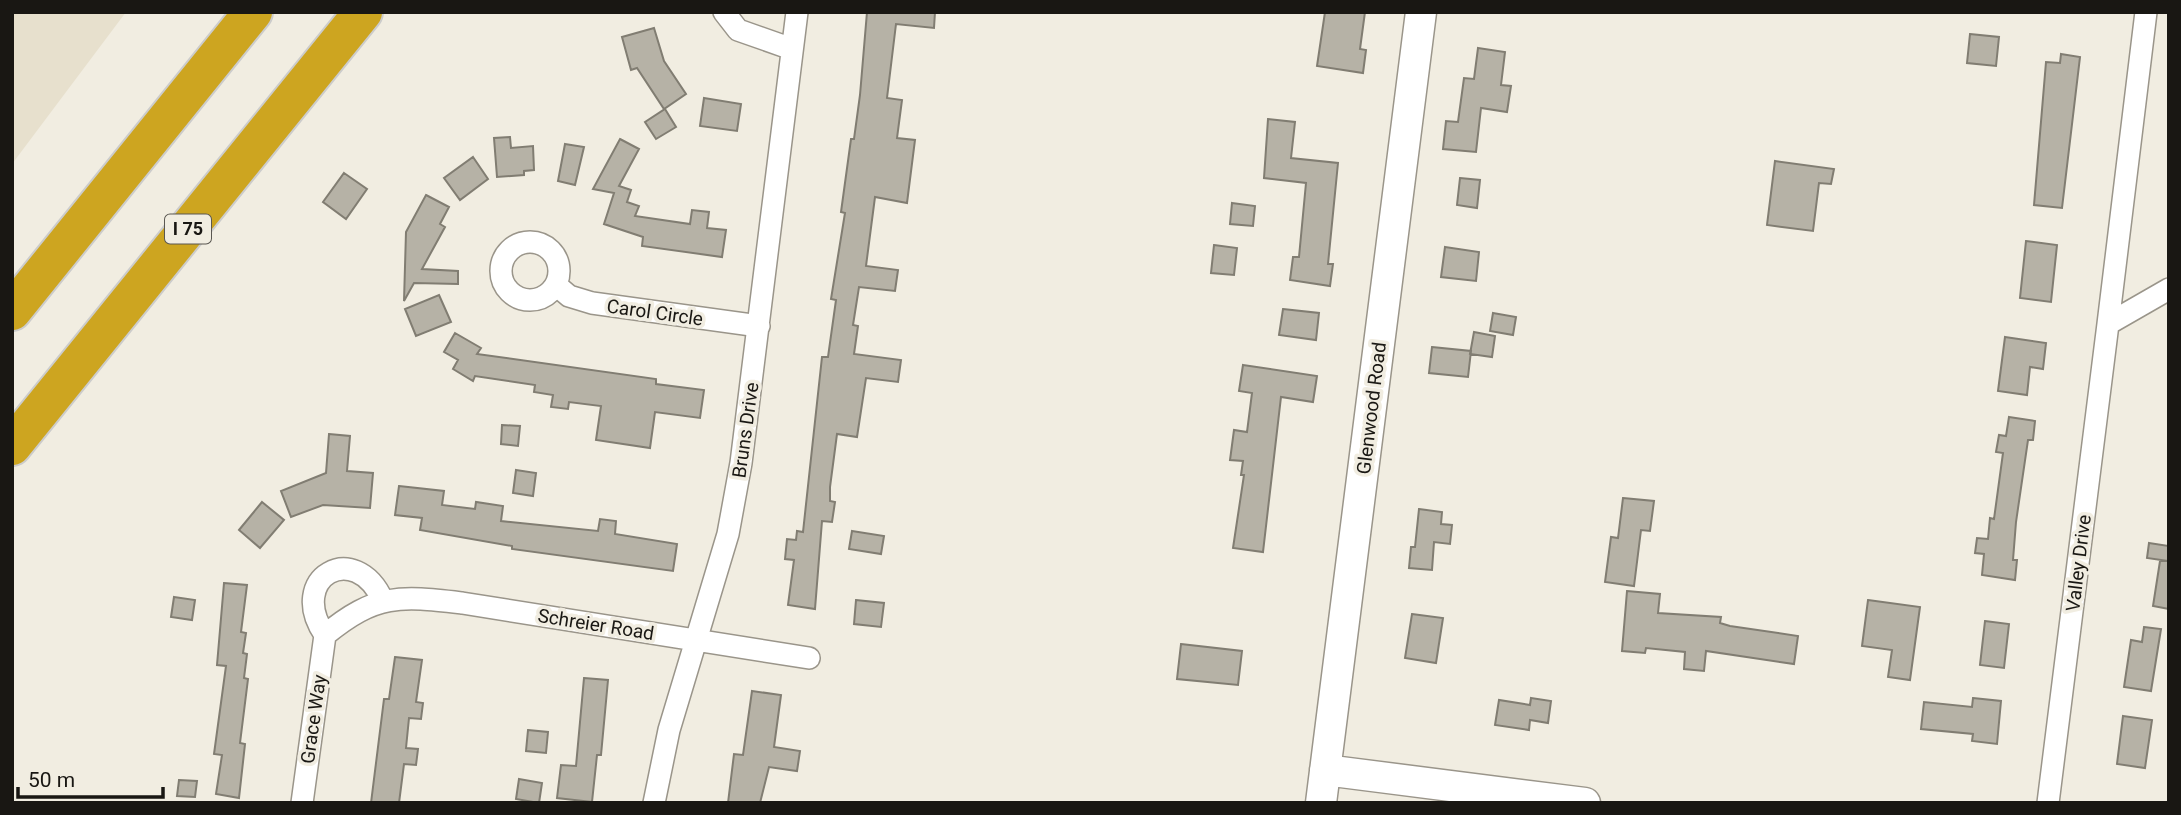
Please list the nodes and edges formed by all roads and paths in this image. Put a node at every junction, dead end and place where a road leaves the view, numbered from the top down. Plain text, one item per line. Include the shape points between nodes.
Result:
1 (253, 12) edge
2 (363, 12) edge
3 (724, 12) edge
4 (797, 12) edge
5 (1421, 12) edge
6 (2146, 12) edge
7 (792, 49) junction
8 (556, 285) dead end
9 (2169, 289) edge
10 (12, 311) edge
11 (2108, 324) junction
12 (759, 326) junction
13 (12, 446) edge
14 (383, 601) junction
15 (325, 635) junction
16 (696, 640) junction
17 (809, 658) dead end
18 (1325, 770) junction
19 (302, 803) edge
20 (654, 803) edge
21 (1321, 803) edge
22 (1585, 803) edge
23 (2048, 803) edge

1 - 10 highway
2 - 13 highway, I 75
3 - 7 street via 738,30
4 - 7 street, Bruns Drive
5 - 18 street, Glenwood Road
6 - 11 street, Valley Drive
7 - 12 street, Bruns Drive
8 - 12 street, Carol Circle via 569,296 592,303
9 - 11 street
11 - 23 street, Valley Drive
12 - 16 street, Bruns Drive via 728,534
14 - 15 street, Schreier Road
14 - 15 street via 369,578 356,570 335,569 320,578 312,594 313,611
14 - 16 street, Schreier Road via 403,597 462,603
15 - 19 street, Grace Way
16 - 17 street, Schreier Road
16 - 20 street, Bruns Drive via 669,730
18 - 21 street, Glenwood Road
18 - 22 street

